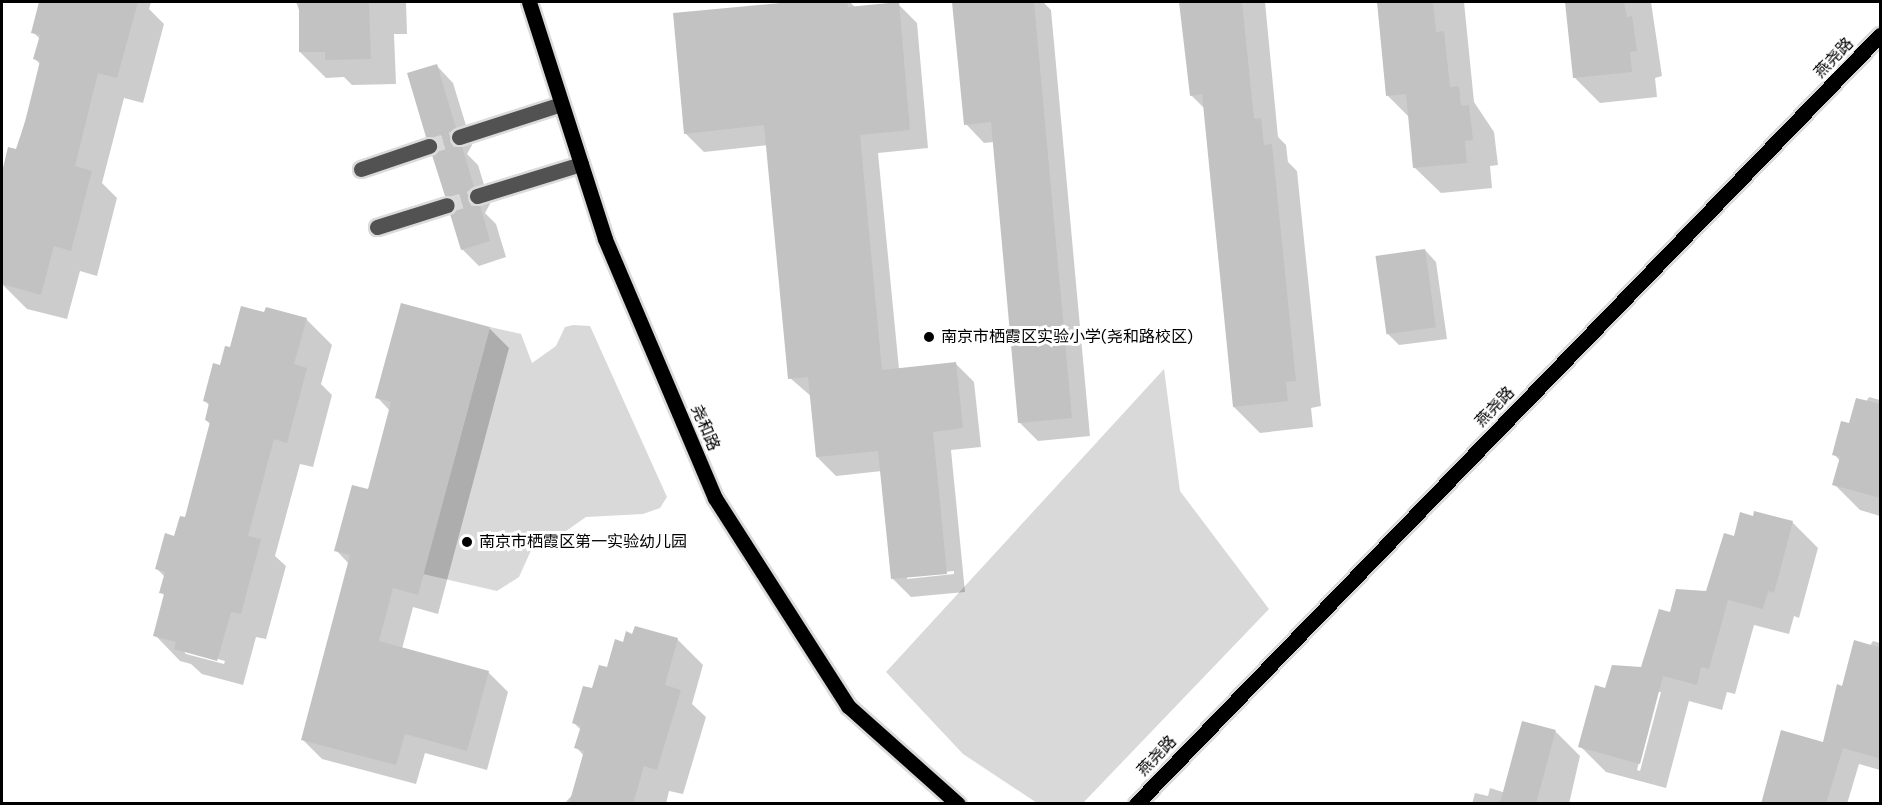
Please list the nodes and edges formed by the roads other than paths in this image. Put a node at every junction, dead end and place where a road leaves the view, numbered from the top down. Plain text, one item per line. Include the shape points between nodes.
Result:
1 (529, 2) edge
2 (1881, 36) edge
3 (561, 104) junction
4 (459, 137) tunnel mouth
5 (429, 147) tunnel mouth
6 (581, 165) junction
7 (361, 169) dead end
8 (477, 196) tunnel mouth
9 (447, 205) tunnel mouth
10 (376, 227) dead end
11 (958, 804) edge
12 (1136, 804) edge

1 - 3 main road, 尧和路
2 - 12 main road, 燕尧路
3 - 4 street
3 - 6 main road, 尧和路
5 - 7 street
6 - 8 street
6 - 11 main road, 尧和路 via 605,239 715,498 848,706
9 - 10 street

